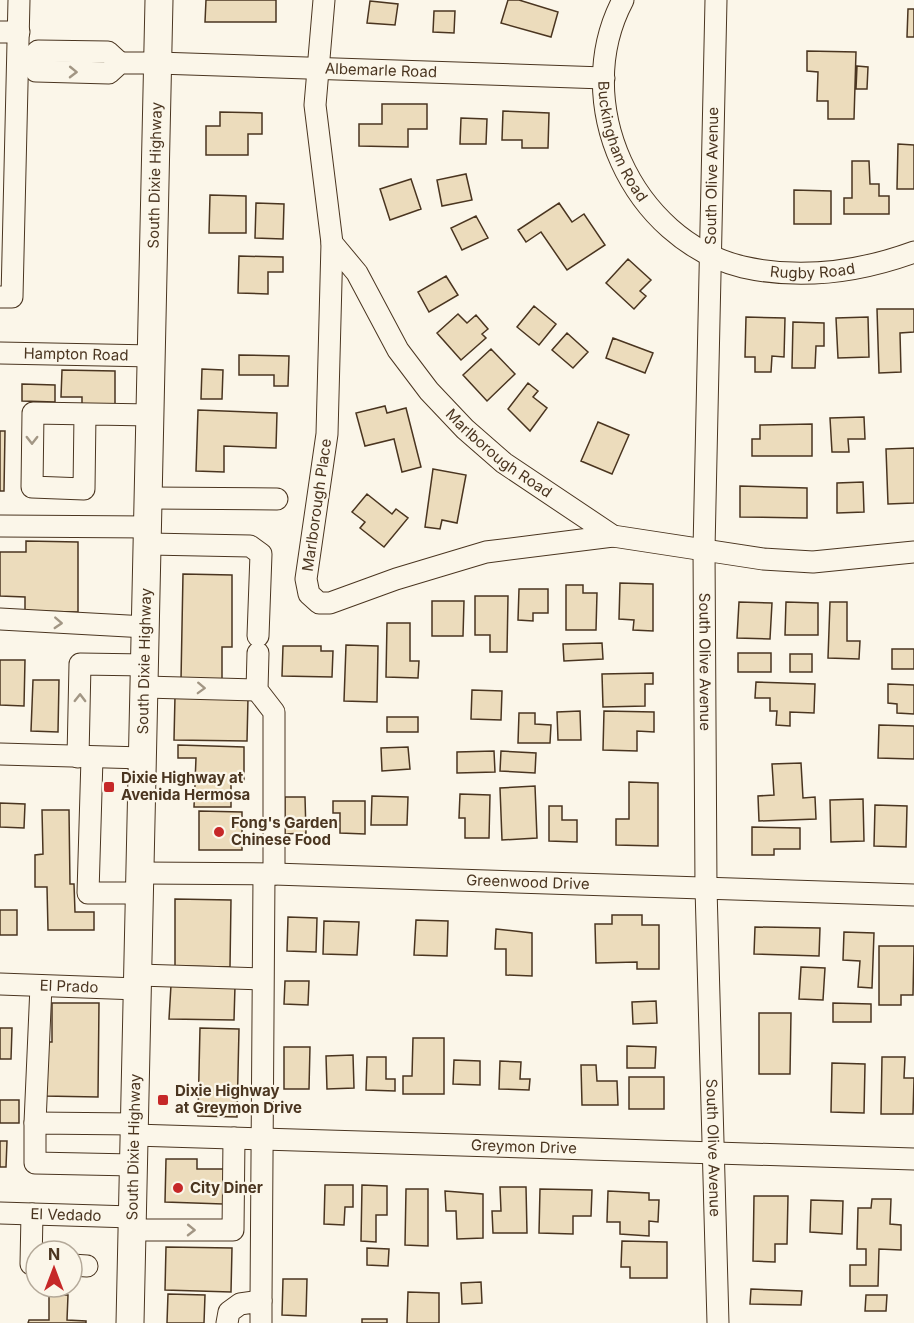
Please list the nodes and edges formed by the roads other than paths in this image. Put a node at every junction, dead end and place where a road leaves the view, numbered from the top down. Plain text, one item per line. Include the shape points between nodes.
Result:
1 (19, 0) edge
2 (159, 0) edge
3 (324, 0) edge
4 (623, 0) edge
5 (716, 0) edge
6 (9, 32) edge
7 (158, 63) junction
8 (16, 68) edge
9 (317, 70) junction
10 (604, 78) junction
11 (333, 243) junction
12 (914, 252) edge
13 (710, 255) junction
14 (0, 297) edge
15 (0, 353) edge
16 (153, 356) junction
17 (85, 414) dead end
18 (151, 415) junction
19 (150, 498) junction
20 (278, 499) dead end
21 (0, 526) edge
22 (149, 536) junction
23 (614, 536) junction
24 (704, 549) junction
25 (914, 552) edge
26 (0, 620) edge
27 (147, 627) junction
28 (145, 676) junction
29 (257, 690) junction
30 (0, 754) edge
31 (85, 757) junction
32 (143, 758) junction
33 (268, 875) junction
34 (141, 883) junction
35 (706, 888) junction
36 (914, 895) edge
37 (262, 979) junction
38 (138, 982) junction
39 (0, 984) edge
40 (41, 986) junction
41 (35, 1123) junction
42 (134, 1129) junction
43 (234, 1138) junction
44 (262, 1140) junction
45 (714, 1154) junction
46 (914, 1160) edge
47 (134, 1166) junction
48 (0, 1213) edge
49 (32, 1214) junction
50 (132, 1223) junction
51 (32, 1239) edge
52 (261, 1302) junction
53 (130, 1323) edge
54 (227, 1323) edge
55 (261, 1323) edge
56 (718, 1323) edge

1 - 6 street
2 - 7 main road, South Dixie Highway
3 - 9 street
4 - 10 street, Buckingham Road via 609,36
5 - 13 street, South Olive Avenue
6 - 8 street
7 - 8 street, Albemarle Road via 120,63 108,52 38,51
7 - 9 street, Albemarle Road
7 - 16 main road, South Dixie Highway
8 - 14 street via 12,297
9 - 10 street, Albemarle Road
9 - 11 street via 316,116
10 - 13 street, Buckingham Road via 611,136 635,189 674,232
11 - 23 street, Marlborough Road via 357,273 398,350 465,429 504,463
11 - 23 street, Marlborough Place via 327,434 306,579 309,594 319,603 330,603 486,552
12 - 13 street, Rugby Road via 846,271 814,273 776,273
13 - 24 street, South Olive Avenue
15 - 16 street, Hampton Road
16 - 18 main road, South Dixie Highway
17 - 18 street
18 - 19 main road, South Dixie Highway
19 - 20 street
19 - 22 main road, South Dixie Highway
21 - 22 street
22 - 27 main road, South Dixie Highway
22 - 29 street via 250,546 261,554
23 - 24 street, Marlborough Road
24 - 25 street, Marlborough Road via 763,560 813,562
24 - 35 street, South Olive Avenue
26 -> 27 street
27 - 28 main road, South Dixie Highway
28 -> 29 street
31 -> 28 street via 80,664
28 - 32 main road, South Dixie Highway
29 - 33 street via 273,712
30 - 31 street
31 - 32 street
31 - 34 street, Greenwood Drive via 88,893
32 - 34 main road, South Dixie Highway
33 - 34 street, Greenwood Drive
33 - 35 street, Greenwood Drive
33 - 37 street
34 - 38 main road, South Dixie Highway
35 - 36 street, Greenwood Drive
35 - 45 street, South Olive Avenue
37 - 38 street, El Prado
37 - 44 street
38 - 40 street, El Prado
38 - 42 main road, South Dixie Highway
39 - 40 street, El Prado
40 - 41 street
41 - 42 street, Greymon Drive
41 - 47 street via 35,1163
42 - 43 street, Greymon Drive
42 - 47 main road, South Dixie Highway
43 - 44 street, Greymon Drive
50 -> 43 street, El Vedado via 233,1230
44 - 45 street, Greymon Drive
44 - 52 street
45 - 46 street, Greymon Drive
45 - 56 street, South Olive Avenue
47 - 50 main road, South Dixie Highway
48 - 49 street, El Vedado
49 - 50 street, El Vedado
49 - 51 street
50 - 53 main road, South Dixie Highway
52 - 54 street via 240,1304 229,1312
52 - 55 street

